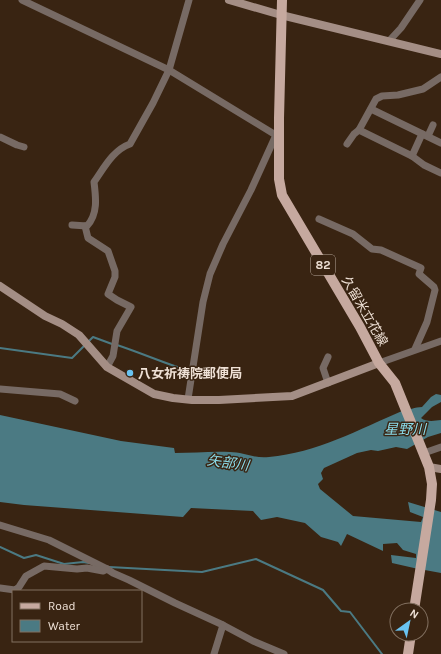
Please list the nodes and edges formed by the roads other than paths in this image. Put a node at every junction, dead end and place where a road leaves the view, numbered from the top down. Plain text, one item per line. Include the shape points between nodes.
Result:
1 (22, 0) edge
2 (188, 0) edge
3 (229, 0) edge
4 (282, 0) edge
5 (420, 0) edge
6 (281, 15) junction
7 (389, 41) junction
8 (441, 54) edge
9 (169, 70) junction
10 (441, 77) edge
11 (371, 109) junction
12 (433, 125) dead end
13 (359, 130) junction
14 (425, 135) junction
15 (278, 136) junction
16 (0, 137) edge
17 (441, 143) edge
18 (347, 144) dead end
19 (24, 147) dead end
20 (412, 156) junction
21 (441, 173) edge
22 (319, 219) dead end
23 (72, 225) dead end
24 (84, 226) junction
25 (0, 286) edge
26 (441, 341) edge
27 (415, 349) junction
28 (328, 357) dead end
29 (379, 363) junction
30 (107, 367) junction
31 (328, 383) junction
32 (0, 389) edge
33 (188, 399) junction
34 (75, 401) dead end
35 (441, 447) edge
36 (422, 451) junction
37 (429, 466) junction
38 (441, 469) edge
39 (0, 525) edge
40 (107, 569) junction
41 (0, 588) edge
42 (415, 602) edge
43 (222, 624) junction
44 (410, 642) edge
45 (214, 654) edge
46 (284, 654) edge
47 (408, 654) edge

1 - 9 street
2 - 9 street
3 - 6 street
4 - 6 main road, 久留米立花線 / 82
5 - 7 street
6 - 7 street
6 - 15 main road, 久留米立花線 / 82
7 - 8 street
9 - 15 street
9 - 24 street via 130,144 115,153 94,182 95,211 90,222
10 - 11 street via 423,89 382,96 376,99
11 - 13 street
11 - 14 street
12 - 14 street
13 - 18 street
13 - 20 street
14 - 17 street
14 - 20 street
15 - 29 main road, 久留米立花線 / 82 via 282,195
15 - 33 street via 210,274 203,302
16 - 19 street
20 - 21 street
22 - 27 street via 353,234 372,249 381,250 421,268 419,274 435,290 427,322
23 - 24 street
24 - 30 street via 88,238 108,251 115,271 108,294 131,307 117,331 113,356
25 - 30 street via 78,335
26 - 27 street
27 - 29 street
28 - 31 street via 322,368
29 - 31 street
29 - 36 main road, 久留米立花線 / 82 via 395,383
30 - 33 street via 154,394
31 - 33 street via 292,396
32 - 34 street via 60,394
35 - 36 street
36 - 37 main road, 久留米立花線 / 82
37 - 38 street
37 - 42 main road, 久留米立花線 / 82 via 431,502
39 - 40 street via 49,540
40 - 41 street via 103,571 44,566 26,576 15,590
40 - 43 street
43 - 45 street
43 - 46 street
44 - 47 main road

